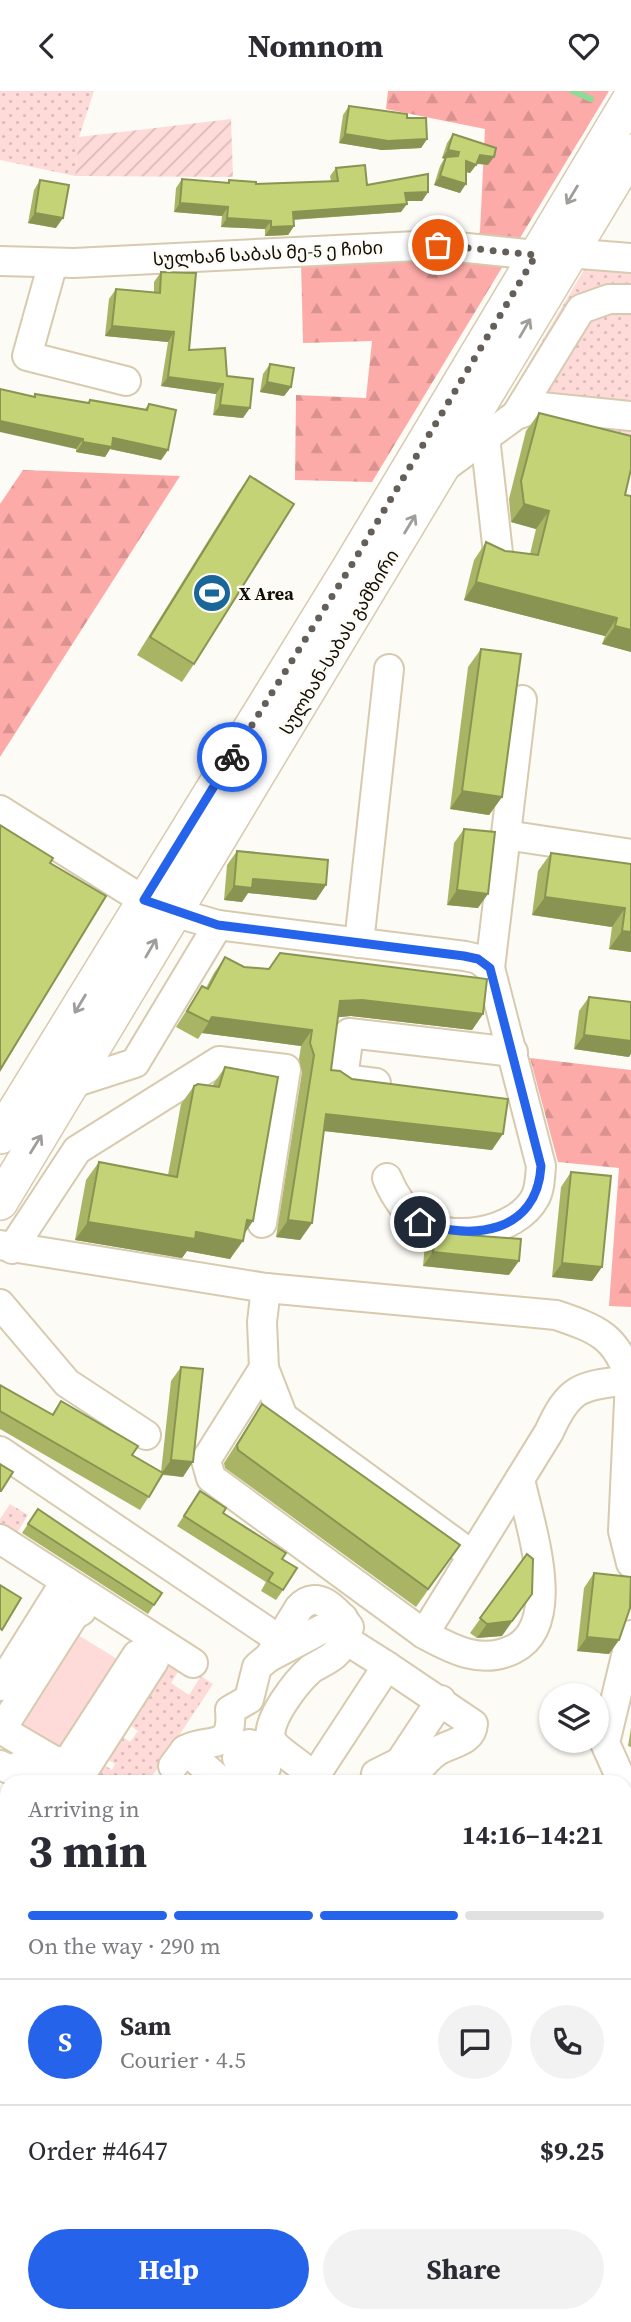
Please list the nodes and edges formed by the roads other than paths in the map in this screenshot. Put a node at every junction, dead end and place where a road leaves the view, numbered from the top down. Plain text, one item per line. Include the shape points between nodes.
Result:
1 (631, 98) edge
2 (619, 144) edge
3 (552, 254) junction
4 (631, 258) edge
5 (0, 261) edge
6 (53, 263) junction
7 (631, 299) edge
8 (126, 381) dead end
9 (516, 415) junction
10 (631, 416) edge
11 (485, 437) junction
12 (444, 467) junction
13 (498, 554) edge
14 (389, 669) dead end
15 (522, 700) dead end
16 (0, 810) edge
17 (506, 835) junction
18 (631, 854) edge
19 (158, 906) junction
20 (218, 925) junction
21 (359, 943) junction
22 (490, 968) junction
23 (513, 1052) junction
24 (73, 1083) junction
25 (408, 1087) edge
26 (0, 1136) edge
27 (387, 1178) dead end
28 (0, 1202) edge
29 (262, 1223) dead end
30 (6, 1247) edge
31 (266, 1288) junction
32 (0, 1304) edge
33 (628, 1363) edge
34 (264, 1368) junction
35 (146, 1435) dead end
36 (0, 1451) edge
37 (520, 1479) junction
38 (0, 1539) edge
39 (472, 1555) junction
40 (631, 1563) edge
41 (61, 1579) junction
42 (102, 1612) junction
43 (344, 1629) junction
44 (424, 1634) junction
45 (631, 1635) edge
46 (274, 1649) junction
47 (147, 1651) junction
48 (11, 1656) edge
49 (192, 1663) dead end
50 (387, 1666) junction
51 (0, 1686) edge
52 (441, 1700) junction
53 (12, 1752) edge
54 (89, 1765) edge
55 (264, 1773) edge
56 (43, 1775) edge
57 (209, 1775) edge
58 (294, 1775) edge
59 (306, 1775) edge
60 (309, 1775) edge
61 (376, 1775) edge
62 (415, 1775) edge
63 (619, 1775) edge

1 - 2 main road, სულხან-საბას გამზირი
2 - 3 main road, სულხან-საბას გამზირი
3 - 4 street, სულხან საბას მე-5 ე ჩიხი
3 - 6 street, სულხან საბას მე-5 ე ჩიხი via 438,245
12 -> 3 main road, სულხან-საბას გამზირი
3 - 19 main road, სულხან-საბას გამზირი via 351,566
5 - 6 street, სულხან საბას მე-5 ე ჩიხი
6 - 8 street via 27,356
7 - 9 street via 609,299 581,309
9 - 10 street via 541,407
9 - 11 street
11 - 12 street
11 - 13 street
19 -> 12 main road, სულხან-საბას გამზირი via 291,723
14 - 21 street
15 - 17 street
16 - 19 street
17 - 18 street
17 - 22 street
19 - 20 street
24 -> 19 main road, სულხან-საბას გამზირი
19 -> 26 main road, სულხან-საბას გამზირი
20 - 21 street
20 - 24 street via 135,1063
21 - 22 street via 464,956
22 - 23 street
23 - 25 street via 349,1033 343,1079
23 - 27 street via 512,1100 541,1166 535,1198 523,1214 490,1230 448,1233 420,1222 394,1197
28 -> 24 main road, სულხან-საბას გამზირი
29 - 30 street via 286,1069 219,1061 77,1150
30 - 31 street
31 - 33 street via 556,1315 600,1331
31 - 34 street
32 - 35 street via 67,1383
33 - 37 street via 584,1385 559,1410
33 - 40 street via 622,1531
34 - 39 street via 283,1417
34 - 44 street via 206,1460 211,1478
36 - 46 street
37 - 39 street
37 - 44 street via 541,1585 541,1612 527,1642 499,1656 459,1653
38 - 41 street
39 - 44 street
41 - 42 street
41 - 48 street
42 - 47 street via 125,1637
42 - 49 street
42 - 53 street via 74,1615 8,1719 4,1729
43 - 46 street via 331,1605 306,1601
43 - 50 street
43 - 59 street via 334,1655 298,1683 271,1729 277,1746 307,1767
45 - 63 street via 605,1743
46 - 57 street via 252,1676 249,1699 230,1710 227,1736 179,1758
47 - 54 street via 137,1655
47 - 54 street via 153,1657 152,1666 124,1729
48 - 51 street
50 - 52 street
50 - 60 street
52 - 61 street via 400,1762
52 - 62 street via 474,1724 473,1730 463,1740 437,1751
53 - 54 street via 61,1764
53 - 56 street via 40,1761
55 - 58 street via 282,1766

